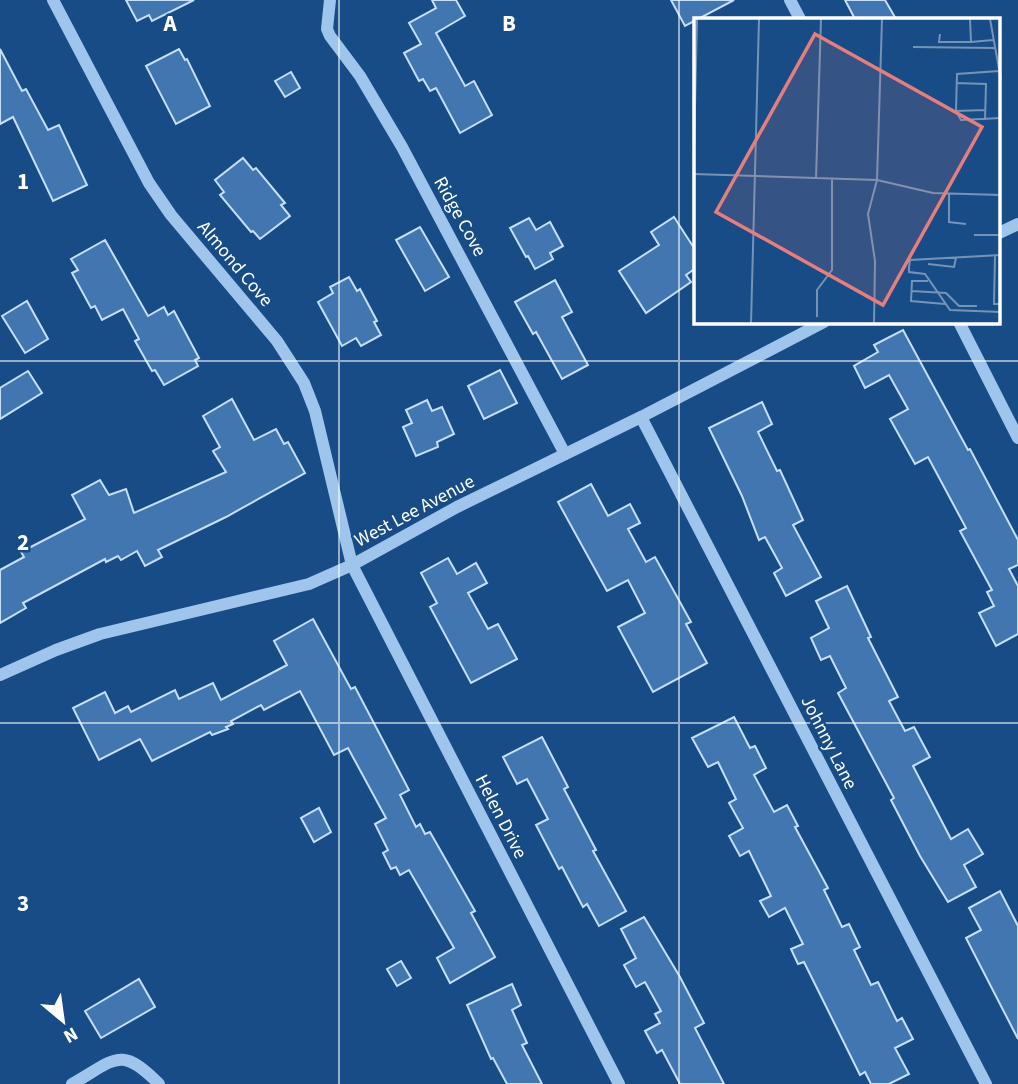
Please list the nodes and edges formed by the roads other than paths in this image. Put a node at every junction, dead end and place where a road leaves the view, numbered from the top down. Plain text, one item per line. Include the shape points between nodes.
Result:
1 (53, 0) edge
2 (330, 0) edge
3 (790, 0) edge
4 (799, 18) edge
5 (1018, 224) edge
6 (1000, 233) edge
7 (820, 324) edge
8 (960, 324) edge
9 (641, 417) junction
10 (1018, 438) edge
11 (565, 454) junction
12 (352, 565) junction
13 (0, 675) edge
14 (72, 1084) edge
15 (159, 1084) edge
16 (619, 1084) edge
17 (986, 1084) edge

1 - 12 street, Almond Cove via 149,183 277,341 304,383
2 - 11 street, Ridge Cove via 330,36 402,147
3 - 4 street
5 - 6 street
7 - 9 street, West Lee Avenue
8 - 10 street
9 - 11 street, West Lee Avenue
9 - 17 street, Johnny Lane
11 - 12 street, West Lee Avenue
12 - 13 street, West Lee Avenue via 309,584 100,634
12 - 16 street, Helen Drive
14 - 15 street via 117,1059 131,1060

